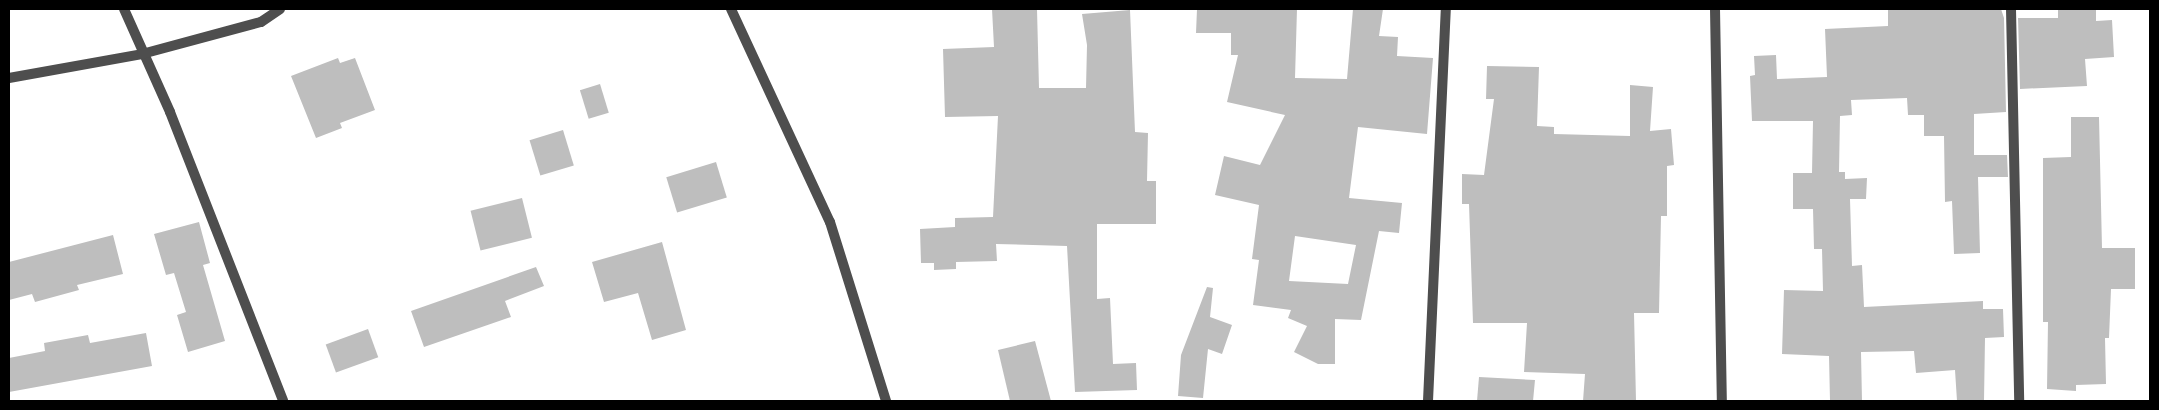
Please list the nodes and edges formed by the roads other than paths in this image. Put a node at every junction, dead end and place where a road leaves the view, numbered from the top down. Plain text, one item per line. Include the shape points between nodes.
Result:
1 (124, 9) edge
2 (280, 9) edge
3 (731, 9) edge
4 (1446, 9) edge
5 (1715, 9) edge
6 (2011, 9) edge
7 (142, 54) junction
8 (9, 78) edge
9 (283, 401) edge
10 (886, 401) edge
11 (1428, 401) edge
12 (1722, 401) edge
13 (2019, 401) edge

1 - 7 street
2 - 7 street via 261,22
3 - 10 street via 830,222
4 - 11 street
5 - 12 street
6 - 13 street
7 - 8 street
7 - 9 street via 170,112

